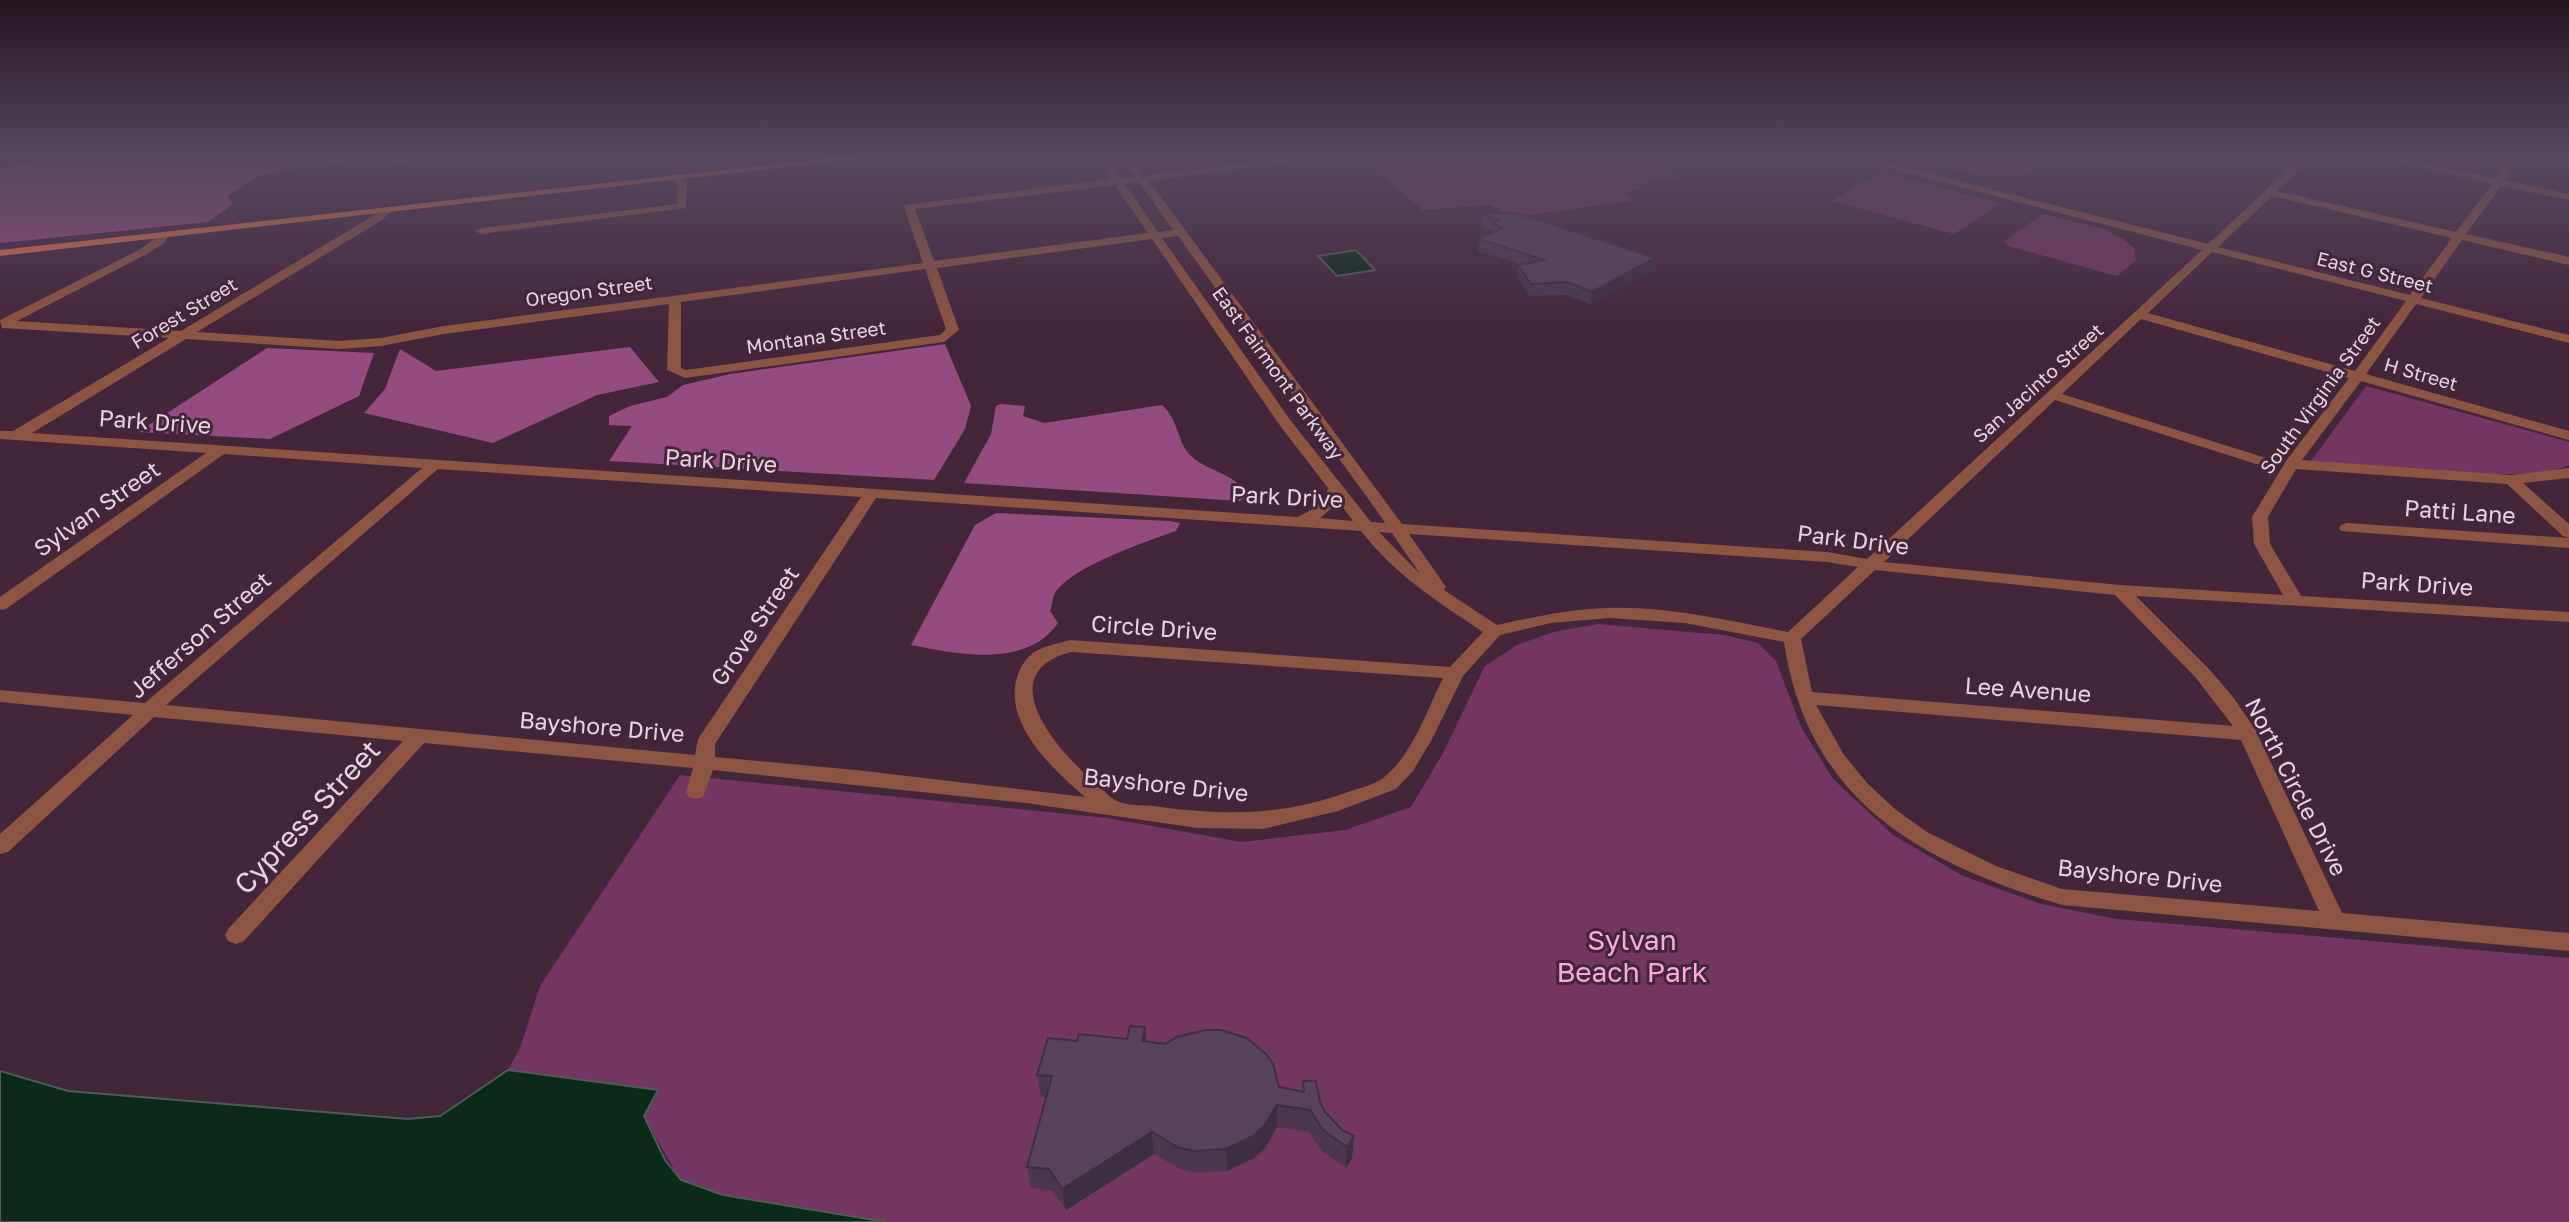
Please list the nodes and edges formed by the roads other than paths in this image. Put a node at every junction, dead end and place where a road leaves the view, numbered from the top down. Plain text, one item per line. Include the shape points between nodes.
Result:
1 (367, 213) edge
2 (384, 213) edge
3 (636, 213) edge
4 (911, 213) edge
5 (1138, 213) edge
6 (1166, 213) edge
7 (2072, 213) edge
8 (2249, 213) edge
9 (2359, 213) edge
10 (2476, 213) edge
11 (481, 231) dead end
12 (1180, 232) junction
13 (163, 235) junction
14 (1154, 236) junction
15 (2459, 236) junction
16 (2210, 248) junction
17 (0, 253) edge
18 (2569, 261) edge
19 (930, 266) junction
20 (675, 299) junction
21 (2412, 299) junction
22 (1236, 304) junction
23 (1205, 308) junction
24 (2141, 315) junction
25 (1, 325) edge
26 (184, 335) junction
27 (2569, 339) edge
28 (2358, 376) junction
29 (2052, 395) junction
30 (8, 435) edge
31 (2569, 436) edge
32 (0, 445) edge
33 (220, 450) junction
34 (2260, 461) dead end
35 (435, 464) junction
36 (2291, 464) junction
37 (2569, 473) edge
38 (2511, 480) junction
39 (1336, 488) junction
40 (871, 494) junction
41 (1300, 521) junction
42 (1363, 524) junction
43 (1396, 527) junction
44 (2347, 527) dead end
45 (1446, 531) junction
46 (2569, 533) edge
47 (2569, 543) edge
48 (1415, 558) junction
49 (1870, 565) junction
50 (2120, 590) junction
51 (1443, 595) junction
52 (2294, 598) junction
53 (0, 605) edge
54 (2569, 617) edge
55 (1494, 631) junction
56 (1791, 638) junction
57 (1455, 673) junction
58 (0, 696) edge
59 (1804, 698) junction
60 (153, 710) junction
61 (2248, 734) junction
62 (419, 736) junction
63 (705, 764) junction
64 (696, 792) dead end
65 (1110, 807) junction
66 (0, 846) edge
67 (2334, 919) junction
68 (236, 935) dead end
69 (2569, 942) edge

1 - 13 main road
2 - 26 street, Forest Street
3 - 11 street
4 - 19 street
5 - 14 street, East Fairmont Parkway
6 - 12 street, East Fairmont Parkway
7 - 16 street, East G Street
8 - 16 street, San Jacinto Street
9 - 15 street
10 - 15 street, South Virginia Street
12 - 14 street, Oregon Street
12 - 22 street, East Fairmont Parkway
13 - 17 main road
13 - 25 street via 143,251
14 - 19 street, Oregon Street
14 - 23 street, East Fairmont Parkway
15 - 18 street
15 - 21 street, South Virginia Street
16 - 21 street, East G Street
16 - 24 street, San Jacinto Street
19 - 20 street, Oregon Street
19 - 20 street, Montana Street via 954,330 951,335 685,374 674,370
20 - 26 street, Oregon Street via 367,343
21 - 27 street, East G Street
21 - 28 street, South Virginia Street
22 - 23 street
22 - 43 street, East Fairmont Parkway
23 - 39 street, East Fairmont Parkway
24 - 28 street, H Street
24 - 29 street, San Jacinto Street
25 - 26 street, Oregon Street
26 - 30 street, Forest Street
28 - 31 street, H Street
28 - 36 street, South Virginia Street
29 - 34 street
29 - 49 street, San Jacinto Street
30 - 32 street, Forest Street
30 - 33 street, Park Drive
33 - 35 street, Park Drive
33 - 53 street, Sylvan Street
35 - 40 street, Park Drive
35 - 60 street, Jefferson Street
36 - 38 street
36 - 52 street, South Virginia Street via 2260,517 2262,544
37 - 38 street
38 - 46 street
39 - 41 street via 1330,505
39 - 42 street, East Fairmont Parkway
40 - 41 street, Park Drive
40 - 63 street, Grove Street via 705,744
41 - 42 street, Park Drive
42 - 43 street, Park Drive
42 - 51 street, East Fairmont Parkway via 1413,577
43 - 45 street, Park Drive
43 - 48 street, East Fairmont Parkway
44 - 47 street, Patti Lane
45 - 48 street via 1423,540
45 - 49 street, Park Drive via 1826,557
48 - 51 street, East Fairmont Parkway
49 - 50 street, Park Drive
49 - 56 street, San Jacinto Street
50 - 52 street, Park Drive
50 - 61 street, North Circle Drive via 2203,674
51 - 55 street, East Fairmont Parkway
52 - 54 street, Park Drive
55 - 56 street via 1551,618 1609,613 1685,618
55 - 57 street, Bayshore Drive
56 - 59 street, Bayshore Drive
57 - 65 street, Bayshore Drive via 1406,766 1390,784 1356,799 1263,821 1197,820
57 - 65 street, Circle Drive via 1070,646 1043,654 1027,670 1023,696 1029,720 1045,744
58 - 60 street, Bayshore Drive
59 - 61 street, Lee Avenue
59 - 67 street, Bayshore Drive via 1828,747 1856,787 1890,818 1982,871 2062,897
60 - 62 street, Bayshore Drive
60 - 66 street, Jefferson Street
61 - 67 street, North Circle Drive
62 - 63 street, Bayshore Drive
62 - 68 street, Cypress Street
63 - 64 street, Grove Street
63 - 65 street, Bayshore Drive
67 - 69 street, Bayshore Drive

